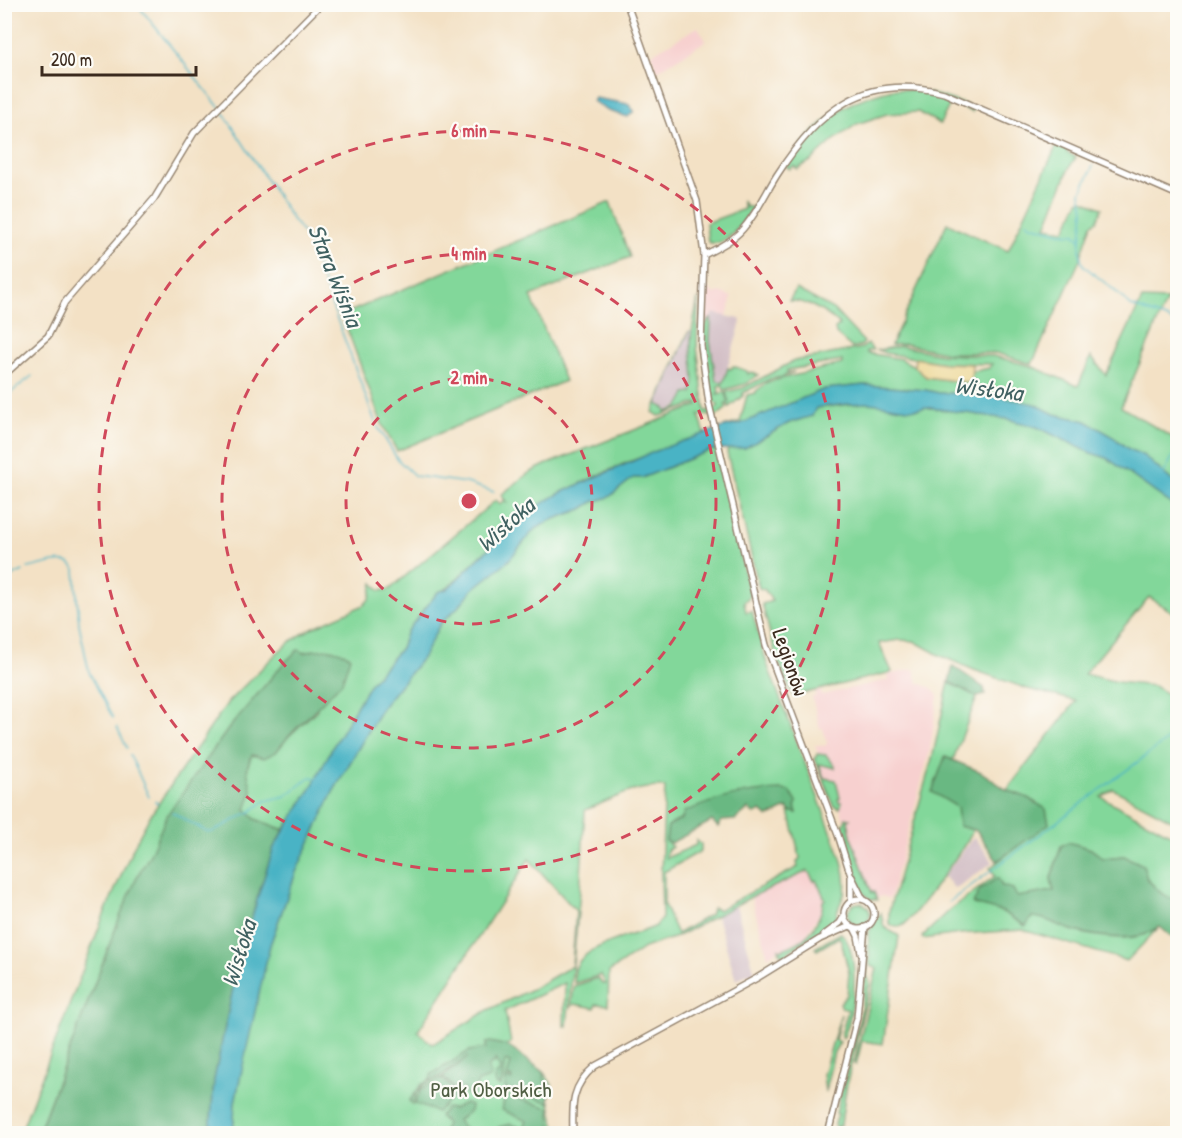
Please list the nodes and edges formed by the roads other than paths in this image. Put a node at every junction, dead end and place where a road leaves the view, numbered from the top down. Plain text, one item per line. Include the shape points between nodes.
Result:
1 (321, 4) edge
2 (627, 4) edge
3 (1178, 195) edge
4 (704, 255) junction
5 (4, 375) edge
6 (850, 873) junction
7 (863, 899) junction
8 (851, 901) junction
9 (844, 916) junction
10 (852, 927) junction
11 (865, 927) junction
12 (820, 939) junction
13 (862, 961) junction
14 (573, 1134) edge
15 (828, 1134) edge

1 - 5 street via 194,133 163,187 65,302 48,336
2 - 4 street, Legionów via 693,188
3 - 4 street via 944,93 889,87 851,99 812,128 744,227 726,244
4 - 6 street, Legionów via 701,346 709,404 755,602 771,658
6 - 7 street, Legionów
6 - 8 street, Legionów
7 - 8 street
7 - 11 street via 874,913 872,922
8 - 9 street
9 - 10 street
9 - 12 street
10 - 11 street
10 - 12 street
10 - 13 street via 858,936
11 - 13 street
12 - 14 street via 596,1066 582,1078 574,1095
13 - 15 street via 857,1018

